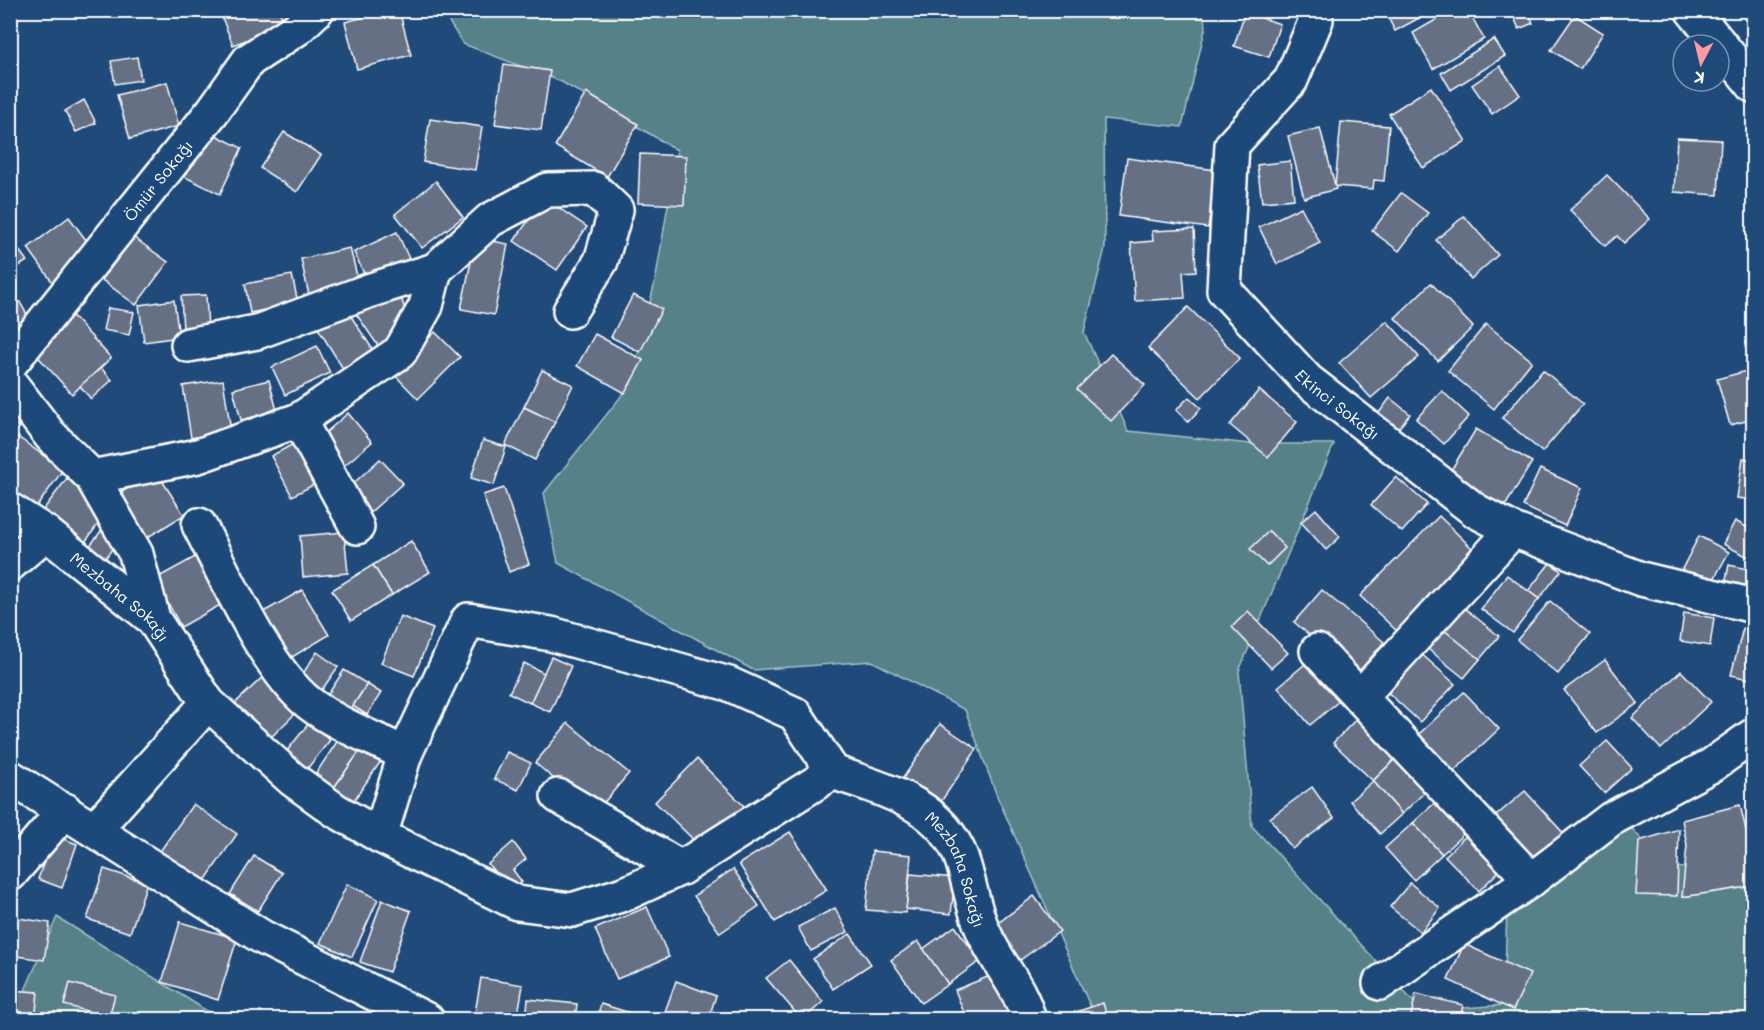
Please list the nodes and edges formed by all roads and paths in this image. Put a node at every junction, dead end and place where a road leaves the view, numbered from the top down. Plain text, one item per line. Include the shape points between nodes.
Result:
1 (317, 11) edge
2 (1697, 12) edge
3 (1320, 14) edge
4 (1754, 86) edge
5 (435, 270) junction
6 (570, 310) dead end
7 (188, 345) dead end
8 (10, 364) edge
9 (10, 383) edge
10 (299, 420) junction
11 (92, 477) junction
12 (10, 510) edge
13 (199, 525) dead end
14 (357, 527) dead end
15 (1513, 530) junction
16 (46, 533) junction
17 (10, 564) edge
18 (1754, 606) edge
19 (153, 619) junction
20 (1317, 651) dead end
21 (1360, 697) junction
22 (208, 704) junction
23 (1754, 735) edge
24 (405, 754) junction
25 (833, 772) junction
26 (10, 777) edge
27 (558, 796) dead end
28 (65, 810) junction
29 (94, 830) junction
30 (380, 836) junction
31 (681, 868) junction
32 (10, 874) edge
33 (1531, 880) junction
34 (1380, 983) dead end
35 (427, 1020) edge
36 (1029, 1020) edge

1 - 8 street, Ömür Sokağı via 249,60 212,112
2 - 4 street
3 - 15 street, Ekinci Sokağı via 1291,80 1232,145 1224,290 1307,380 1476,511
5 - 6 street via 490,220 547,190 594,189 616,210 601,261
5 - 7 street via 257,332
5 - 10 street via 426,306 400,352
9 - 11 street via 50,435
10 - 11 street via 198,456
10 - 14 street
11 - 19 street via 136,554
12 - 16 street, Mezbaha Sokağı
13 - 24 street via 251,624 286,680 308,703
15 - 18 street, Ekinci Sokağı via 1641,579
15 - 21 street
16 - 17 street
16 - 19 street, Mezbaha Sokağı
19 - 22 street, Mezbaha Sokağı
20 - 21 street
21 - 33 street
22 - 29 street
22 - 30 street, Mezbaha Sokağı via 292,779
23 - 33 street via 1712,765 1611,819
24 - 25 street via 468,620 551,634 729,684 795,714
24 - 30 street
25 - 31 street, Mezbaha Sokağı
25 - 36 street, Mezbaha Sokağı via 910,800 948,831 984,935 1023,997
26 - 28 street
27 - 31 street
28 - 29 street
28 - 32 street
29 - 35 street via 262,937
30 - 31 street, Mezbaha Sokağı via 517,903 572,910 627,893
33 - 34 street

